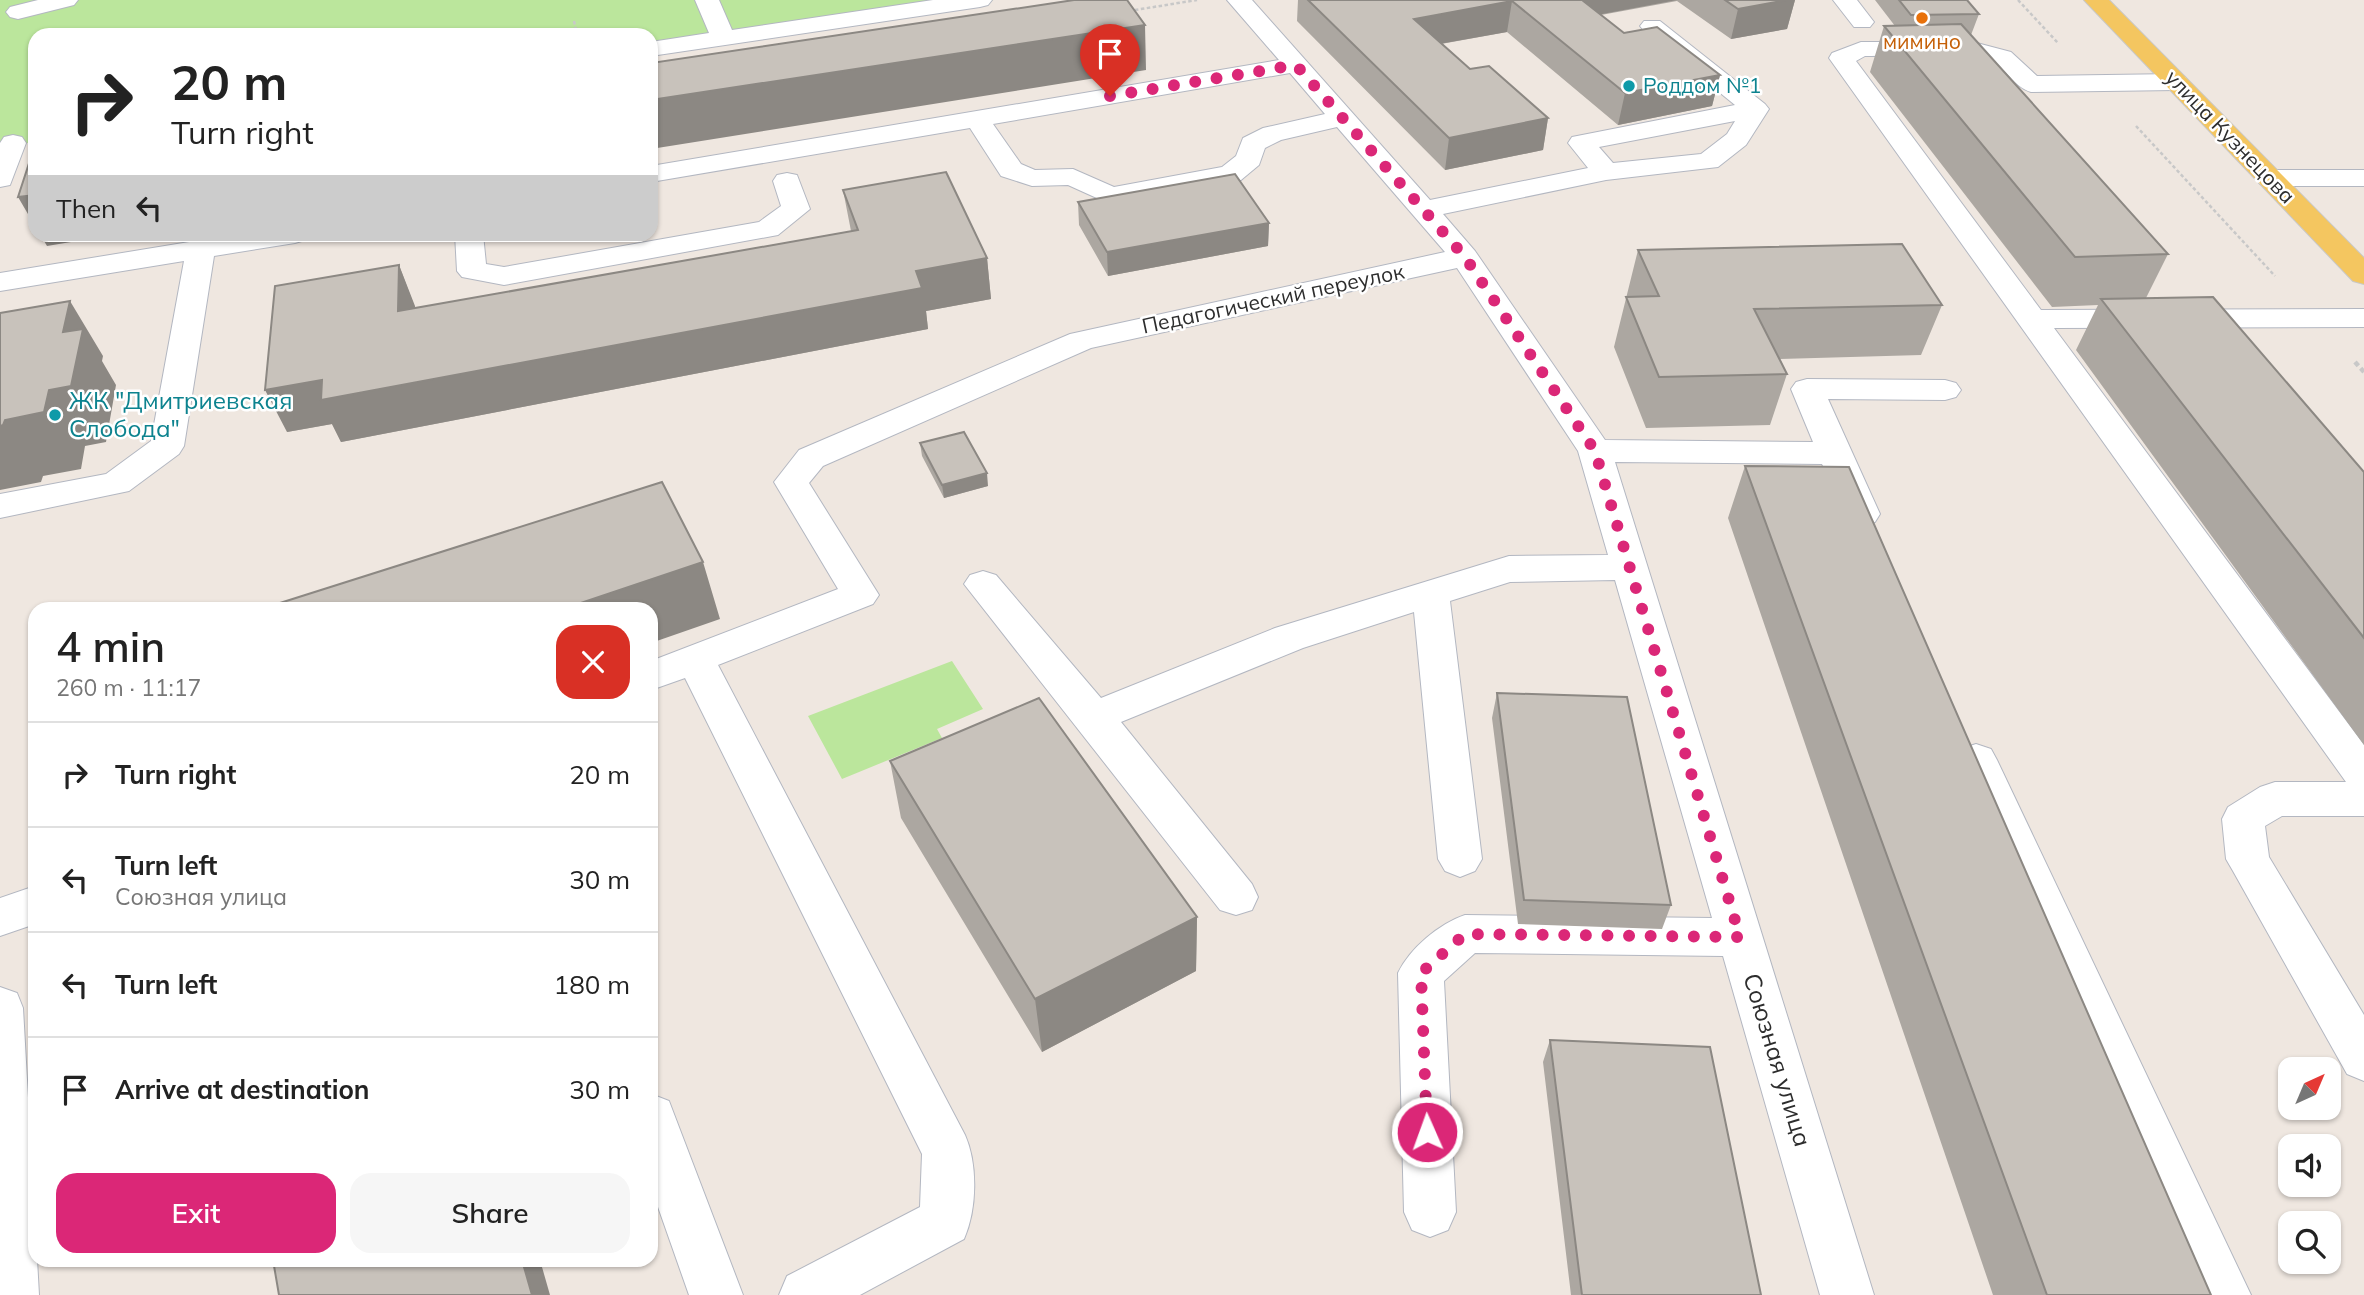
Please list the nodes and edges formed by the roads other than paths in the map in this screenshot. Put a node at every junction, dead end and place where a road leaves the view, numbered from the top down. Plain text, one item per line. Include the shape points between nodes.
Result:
1 (66, 0) edge
2 (707, 0) edge
3 (980, 0) edge
4 (1845, 0) edge
5 (2096, 0) edge
6 (1244, 1) edge
7 (18, 12) dead end
8 (1862, 22) dead end
9 (1652, 26) edge
10 (723, 38) junction
11 (658, 48) edge
12 (1296, 65) junction
13 (2176, 82) junction
14 (1756, 109) junction
15 (1343, 118) junction
16 (977, 119) junction
17 (16, 143) edge
18 (1606, 172) junction
19 (658, 173) edge
20 (2270, 178) junction
21 (2364, 178) edge
22 (0, 179) edge
23 (787, 181) dead end
24 (1424, 210) junction
25 (250, 242) edge
26 (470, 242) edge
27 (200, 251) junction
28 (1465, 257) junction
29 (2364, 275) edge
30 (0, 282) edge
31 (2364, 318) edge
32 (2029, 319) junction
33 (1945, 390) dead end
34 (1595, 451) junction
35 (1834, 453) junction
36 (0, 506) edge
37 (1880, 553) edge
38 (1629, 567) junction
39 (983, 584) dead end
40 (1431, 594) junction
41 (695, 659) junction
42 (658, 673) edge
43 (1094, 717) junction
44 (1962, 729) edge
45 (2364, 776) edge
46 (2364, 799) edge
47 (1460, 859) dead end
48 (1236, 897) dead end
49 (28, 907) edge
50 (0, 917) edge
51 (1740, 937) junction
52 (0, 1008) edge
53 (2364, 1059) edge
54 (658, 1136) edge
55 (1430, 1212) dead end
56 (8, 1283) edge
57 (716, 1295) edge
58 (806, 1295) edge
59 (1847, 1295) edge
60 (2224, 1295) edge

1 - 7 street
2 - 10 street
3 - 10 street
4 - 8 street
5 - 13 main road, улица Кузнецова
6 - 12 street, Союзная улица
9 - 14 street
10 - 11 street
12 - 15 street, Союзная улица
12 - 16 street
13 - 20 main road, улица Кузнецова
13 - 32 street via 2031,84 2003,57 1973,49 1861,49 1841,58
14 - 18 street via 1737,139 1708,161
14 - 18 street via 1581,143
15 - 16 street via 1272,134 1252,144 1249,159 1231,174 1110,196 1073,177 1032,178 1011,170
15 - 24 street, Союзная улица
16 - 19 street
17 - 22 street
18 - 24 street
20 - 21 street
20 - 29 main road, улица Кузнецова
23 - 26 street via 796,209 768,229 504,276 472,271
24 - 28 street, Союзная улица
25 - 27 street
27 - 30 street
27 - 36 street via 167,446 117,483
28 - 34 street, Союзная улица
28 - 41 street, Педагогический переулок via 1081,341 811,458 790,482 860,595
31 - 32 street
32 - 45 street
33 - 35 street via 1807,389
34 - 35 street
34 - 38 street, Союзная улица
35 - 37 street
38 - 40 street via 1509,569
38 - 51 street, Союзная улица
39 - 43 street
40 - 43 street via 1289,638
40 - 47 street
41 - 42 street
41 - 58 street via 947,1152 946,1221
43 - 48 street
44 - 60 street
46 - 53 street via 2275,799 2243,819 2248,859
49 - 50 street
51 - 55 street via 1465,934 1421,973
51 - 59 street, Союзная улица
52 - 56 street
54 - 57 street

